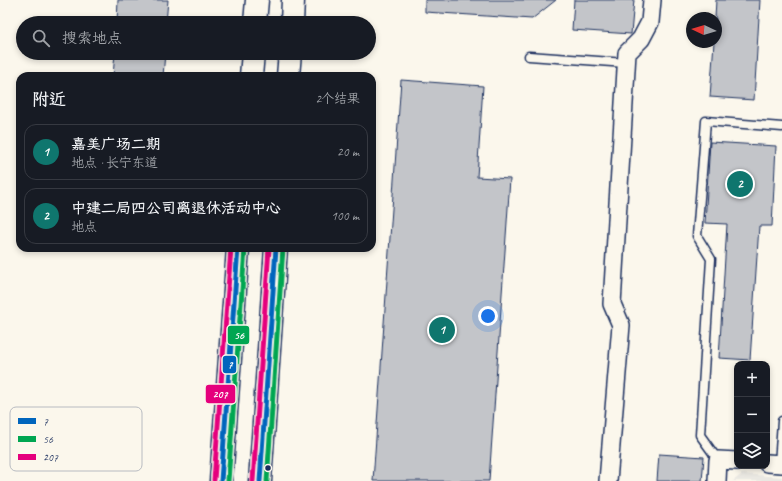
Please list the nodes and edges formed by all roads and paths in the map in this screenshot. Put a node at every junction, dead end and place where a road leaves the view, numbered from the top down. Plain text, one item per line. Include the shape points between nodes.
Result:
1 (257, 0) edge
2 (293, 0) edge
3 (652, 0) edge
4 (256, 16) edge
5 (292, 16) edge
6 (529, 56) dead end
7 (252, 60) edge
8 (289, 60) edge
9 (626, 63) junction
10 (251, 72) edge
11 (288, 72) edge
12 (782, 127) edge
13 (238, 252) edge
14 (276, 252) edge
15 (782, 421) edge
16 (718, 460) junction
17 (734, 462) edge
18 (776, 464) edge
19 (221, 481) edge
20 (260, 481) edge
21 (608, 481) edge
22 (717, 481) edge

1 - 4 main road
2 - 5 main road
3 - 9 street via 650,22 641,39 627,53
6 - 9 lane
7 - 10 main road
8 - 11 main road
9 - 21 street via 612,304 621,325
12 - 16 lane via 706,121 697,236 711,259 700,435
13 - 19 main road
14 - 20 main road
15 - 18 lane
16 - 17 street
16 - 22 street

